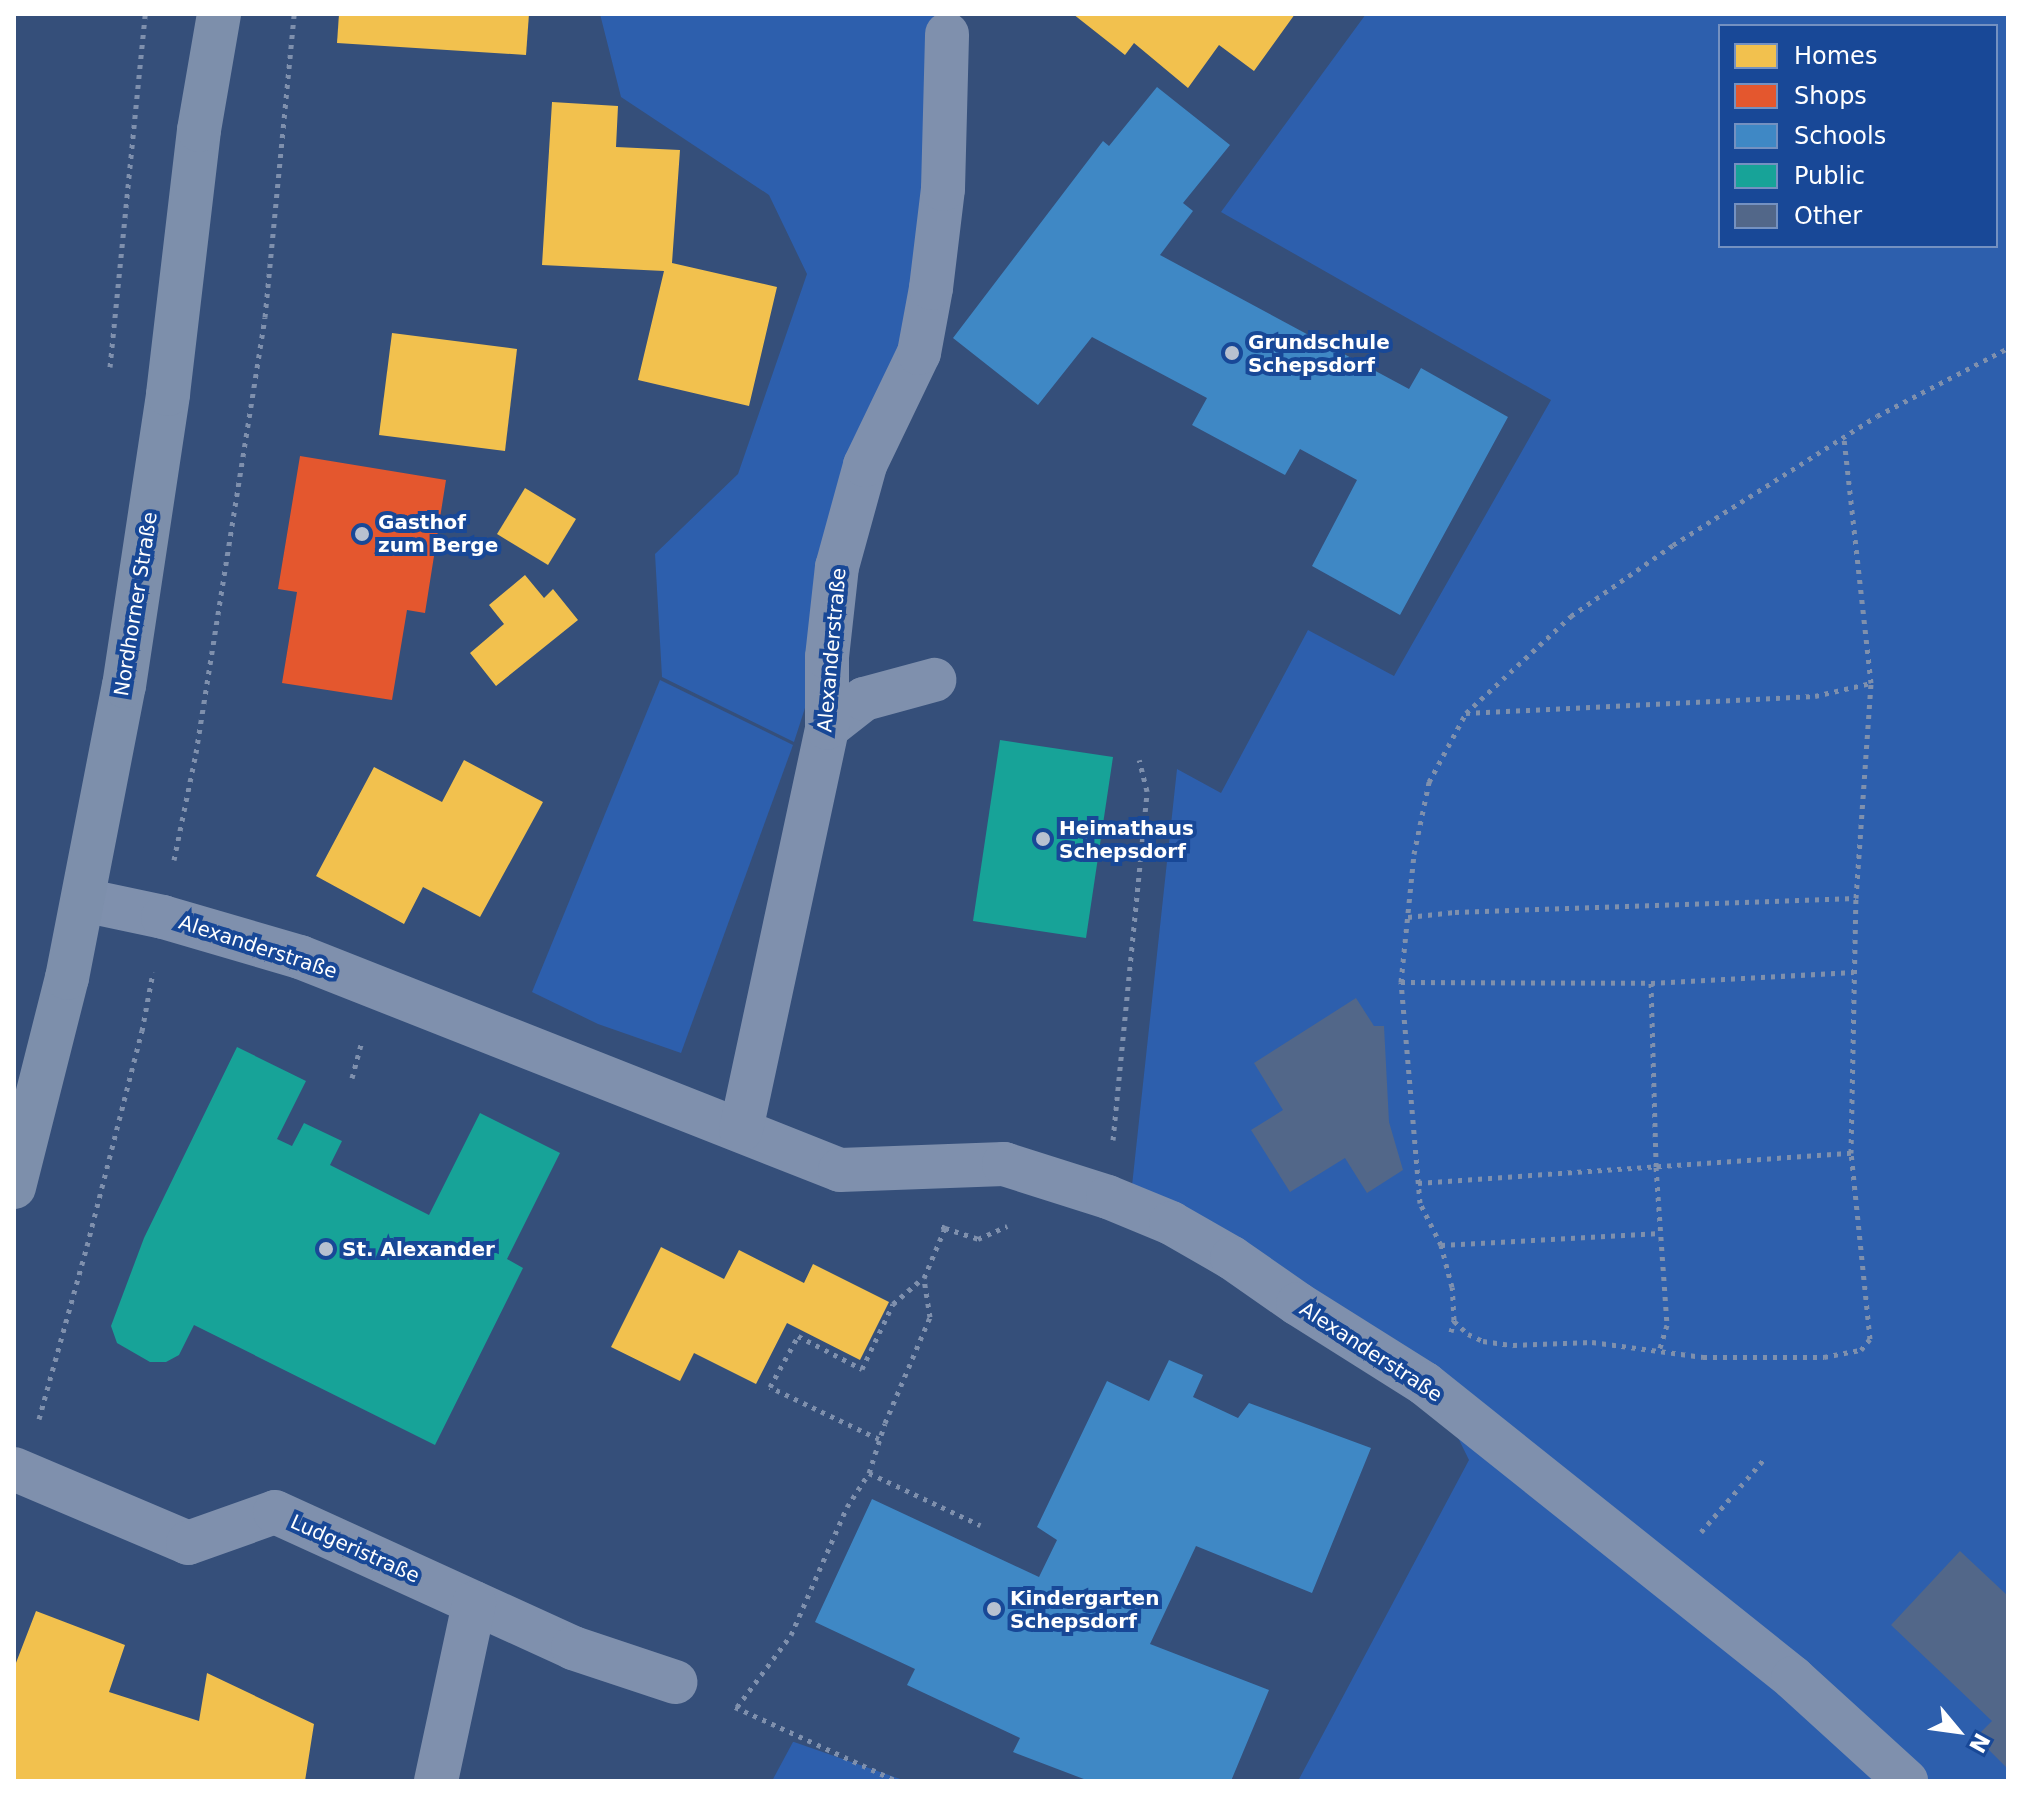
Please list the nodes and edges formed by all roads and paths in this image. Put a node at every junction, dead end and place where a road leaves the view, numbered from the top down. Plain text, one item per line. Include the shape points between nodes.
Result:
1 (145, 14) edge
2 (219, 14) edge
3 (294, 14) edge
4 (947, 34) dead end
5 (2008, 348) edge
6 (108, 383) dead end
7 (1844, 437) junction
8 (934, 680) dead end
9 (1871, 683) junction
10 (1466, 713) junction
11 (827, 728) junction
12 (1139, 760) dead end
13 (1856, 898) junction
14 (83, 900) junction
15 (163, 917) junction
16 (1408, 917) junction
17 (1854, 972) junction
18 (1401, 982) junction
19 (1651, 983) junction
20 (142, 1031) dead end
21 (741, 1130) junction
22 (1851, 1153) junction
23 (1656, 1167) junction
24 (16, 1172) edge
25 (1418, 1183) junction
26 (1108, 1197) junction
27 (932, 1221) dead end
28 (1661, 1233) junction
29 (1441, 1245) junction
30 (924, 1278) junction
31 (1454, 1320) junction
32 (1659, 1351) junction
33 (1425, 1384) junction
34 (879, 1439) junction
35 (1766, 1457) dead end
36 (19, 1470) edge
37 (869, 1473) junction
38 (980, 1525) dead end
39 (1664, 1576) junction
40 (474, 1603) junction
41 (675, 1682) joint
42 (737, 1707) junction
43 (436, 1781) edge
44 (897, 1781) edge
45 (1906, 1781) edge

1 - 6 path
2 - 14 main road, Nordhorner Straße via 133,625
3 - 15 path via 265,317 196,753
4 - 11 street, Alexanderstraße via 943,189 931,288 919,353 865,465 837,567 827,657
5 - 7 path
7 - 9 path
7 - 10 path via 1571,616
8 - 11 street via 864,699
9 - 10 path via 1815,696
9 - 13 path
10 - 16 path via 1429,782
11 - 21 street, Alexanderstraße
12 - 26 path via 1147,791
13 - 16 path
13 - 17 path
14 - 15 street, Alexanderstraße
14 - 24 main road, Nordhorner Straße
15 - 21 street, Alexanderstraße via 300,957
16 - 18 path
17 - 19 path
17 - 22 path
18 - 19 path
18 - 25 path
19 - 23 path
20 - 36 path
21 - 26 street, Alexanderstraße via 840,1170 1004,1164
22 - 23 path
22 - 32 path via 1870,1339 1861,1350 1809,1357 1703,1357
23 - 25 path
23 - 28 path
25 - 29 path via 1420,1203
26 - 33 street, Alexanderstraße via 1220,1251
27 - 30 path via 945,1228
28 - 29 path
28 - 32 path via 1667,1325
29 - 31 path
30 - 34 path via 930,1317
30 - 34 path via 893,1304 862,1369 798,1336 770,1387
31 - 32 path via 1483,1341 1592,1342
31 - 33 path
33 - 39 street, Alexanderstraße
34 - 37 path
35 - 39 path
36 - 40 street, Ludgeristraße via 188,1543 275,1512
37 - 38 path
37 - 42 path via 847,1507 791,1635
39 - 45 street, Alexanderstraße via 1793,1678
40 - 41 street, Ludgeristraße via 573,1648
40 - 43 street
41 - 42 path
42 - 44 path

